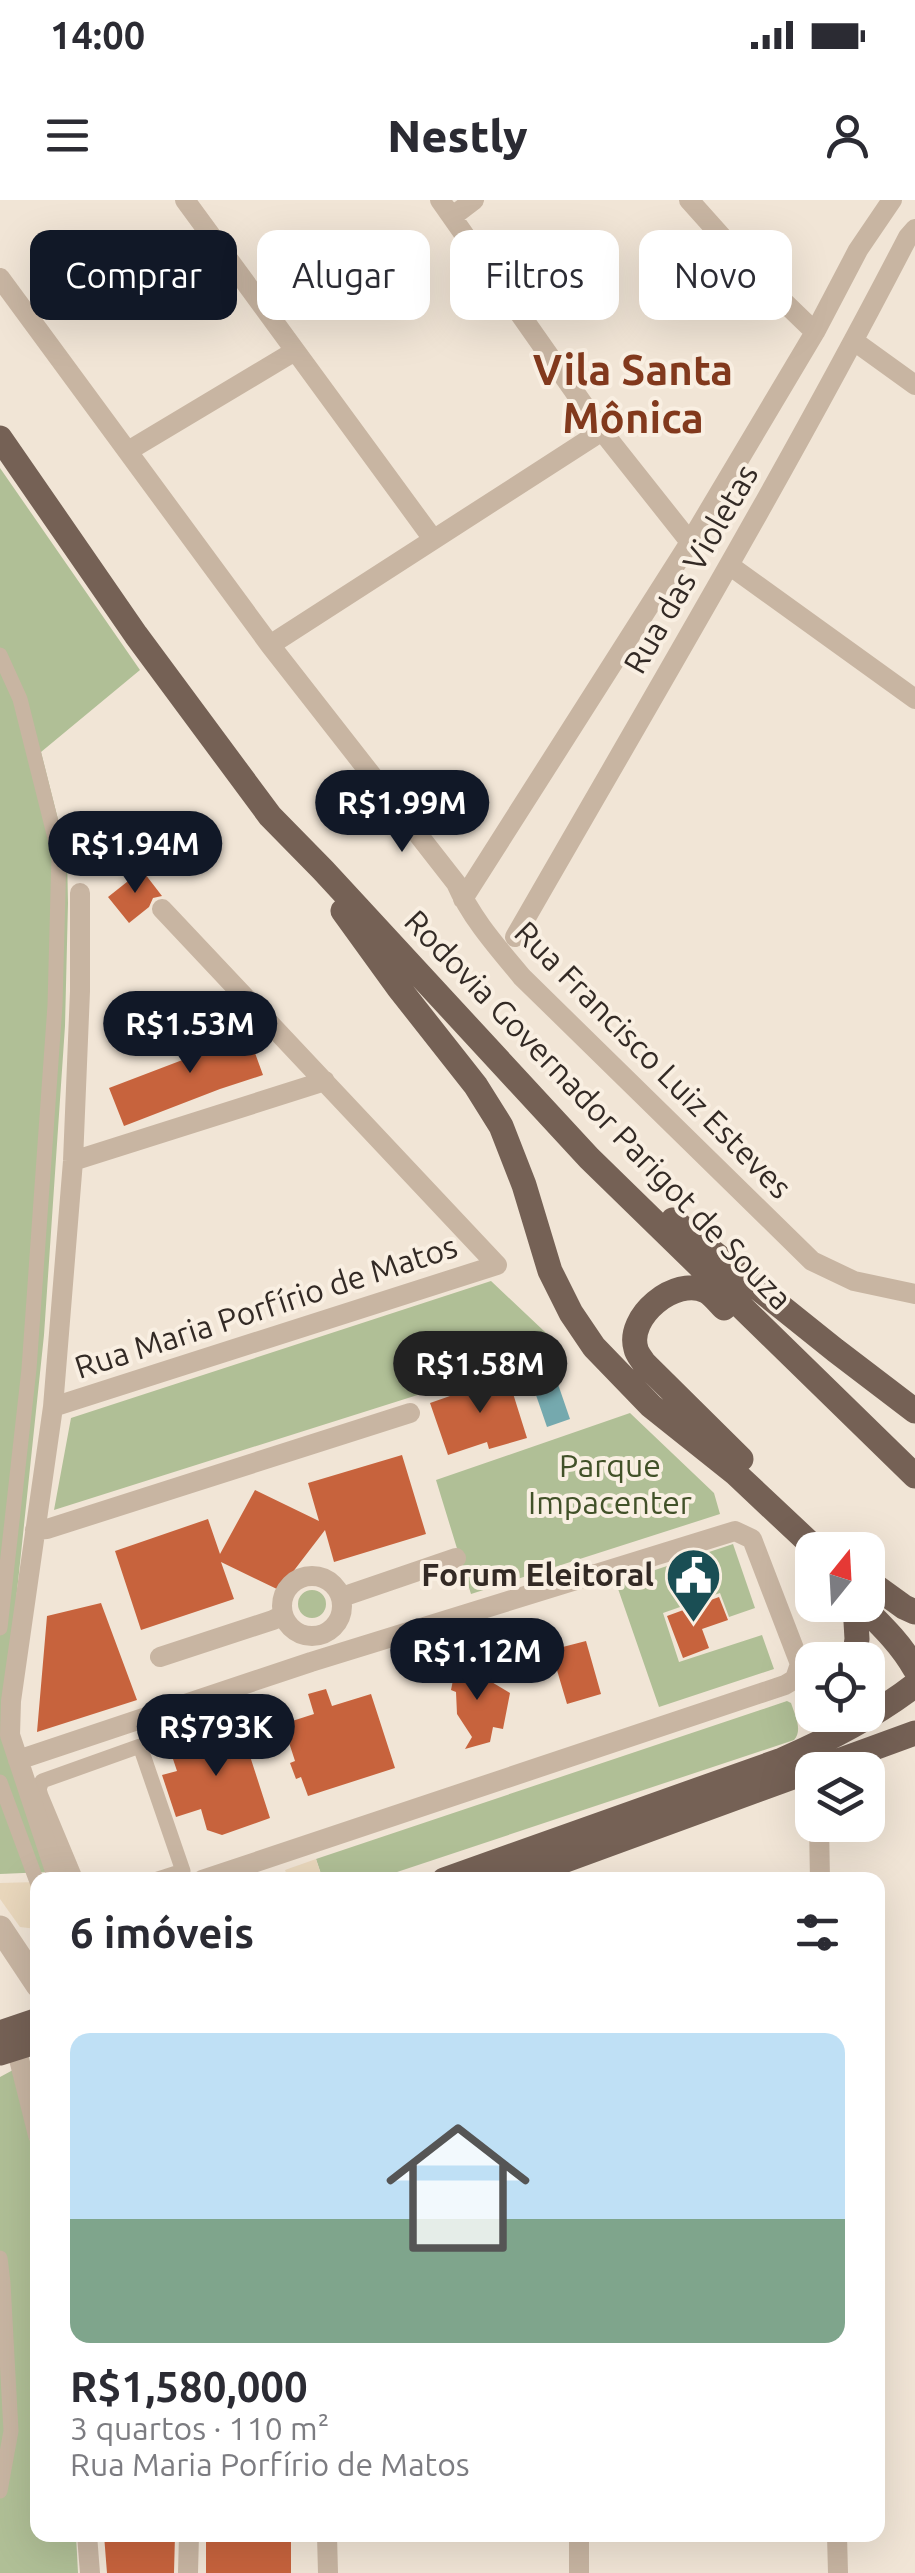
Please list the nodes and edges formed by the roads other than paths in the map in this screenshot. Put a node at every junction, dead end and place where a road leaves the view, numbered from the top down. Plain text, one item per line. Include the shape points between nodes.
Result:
1 (186, 200) edge
2 (474, 200) edge
3 (688, 200) edge
4 (892, 200) edge
5 (447, 208) edge
6 (915, 229) edge
7 (0, 278) edge
8 (815, 332) junction
9 (854, 341) junction
10 (295, 351) junction
11 (915, 386) edge
12 (602, 431) junction
13 (0, 438) edge
14 (128, 452) junction
15 (432, 538) junction
16 (690, 542) junction
17 (729, 565) junction
18 (270, 644) junction
19 (0, 655) edge
20 (915, 699) edge
21 (323, 870) junction
22 (80, 893) dead end
23 (462, 899) junction
24 (162, 908) dead end
25 (515, 937) dead end
26 (325, 1081) junction
27 (589, 1158) junction
28 (73, 1161) junction
29 (915, 1294) edge
30 (53, 1406) junction
31 (915, 1411) edge
32 (410, 1413) dead end
33 (894, 1454) junction
34 (915, 1476) edge
35 (35, 1530) junction
36 (797, 1532) edge
37 (817, 1532) edge
38 (456, 1558) dead end
39 (885, 1593) edge
40 (342, 1597) junction
41 (915, 1612) edge
42 (283, 1615) junction
43 (878, 1622) edge
44 (334, 1627) junction
45 (0, 1628) edge
46 (307, 1636) junction
47 (348, 1651) junction
48 (160, 1657) dead end
49 (311, 1662) junction
50 (915, 1669) edge
51 (915, 1685) edge
52 (908, 1738) edge
53 (832, 1752) edge
54 (860, 1752) edge
55 (18, 1760) junction
56 (795, 1761) edge
57 (0, 1782) edge
58 (819, 1842) edge
59 (572, 1858) edge
60 (33, 1872) edge
61 (55, 1872) edge
62 (73, 1872) edge
63 (180, 1872) edge
64 (226, 1872) edge
65 (491, 1872) edge
66 (533, 1872) edge
67 (820, 1872) edge
68 (0, 1928) edge
69 (30, 1963) edge
70 (13, 2044) edge
71 (30, 2106) edge
72 (0, 2258) edge
73 (0, 2492) edge
74 (87, 2542) edge
75 (189, 2542) edge
76 (327, 2542) edge
77 (579, 2542) edge
78 (837, 2542) edge
79 (90, 2573) edge
80 (188, 2573) edge
81 (328, 2573) edge
82 (579, 2573) edge
83 (838, 2573) edge

1 - 10 street
2 - 5 street
3 - 8 street
4 - 8 street
5 - 12 street
6 - 9 street, Rua das Violetas
7 - 14 street, Rua Francisco Luiz Esteves
8 - 16 street
9 - 11 street
9 - 17 street, Rua das Violetas
10 - 14 street
10 - 15 street
12 - 15 street
12 - 16 street
13 - 21 main road, Rodovia Governador Parigot de Souza via 215,744 270,816
14 - 18 street, Rua Francisco Luiz Esteves
15 - 18 street
16 - 23 street
17 - 20 street
17 - 25 street, Rua das Violetas
18 - 23 street, Rua Francisco Luiz Esteves
19 - 45 street via 20,699 59,854 32,1330
21 - 27 main road, Rodovia Governador Parigot de Souza
21 - 36 main road via 348,920 501,1126 550,1271 594,1347 651,1406
22 - 28 street
23 - 29 street, Rua Francisco Luiz Esteves via 522,978 812,1262 854,1281
24 - 26 street
26 - 28 street
26 - 30 street, Rua Maria Porfírio de Matos via 497,1264
27 - 31 main road
27 - 33 main road, Rodovia Governador Parigot de Souza
28 - 30 street
30 - 35 street
32 - 35 street
33 - 34 main road, Rodovia Governador Parigot de Souza
33 - 37 main road via 851,1424 705,1290 682,1290 656,1301 636,1333 644,1363
35 - 55 street via 11,1702
38 - 40 street
39 - 41 main road
40 - 42 street via 324,1578 305,1576 288,1586
40 - 44 street
42 - 46 street via 292,1630
42 - 48 street
43 - 50 main road
44 - 46 street
44 - 47 street
46 - 49 street
47 - 49 street
47 - 64 street via 735,1530 752,1539 800,1664 796,1679 785,1685
49 - 55 street
51 - 53 main road
52 - 54 main road
55 - 61 street
56 - 59 main road via 782,1760
57 - 60 street
58 - 67 street
59 - 65 main road
59 - 66 main road
62 - 63 street via 40,1796 42,1781 140,1746
68 - 69 street
70 - 71 street
72 - 73 street via 10,2432
74 - 79 street
75 - 80 street
76 - 81 street
77 - 82 street
78 - 83 street

